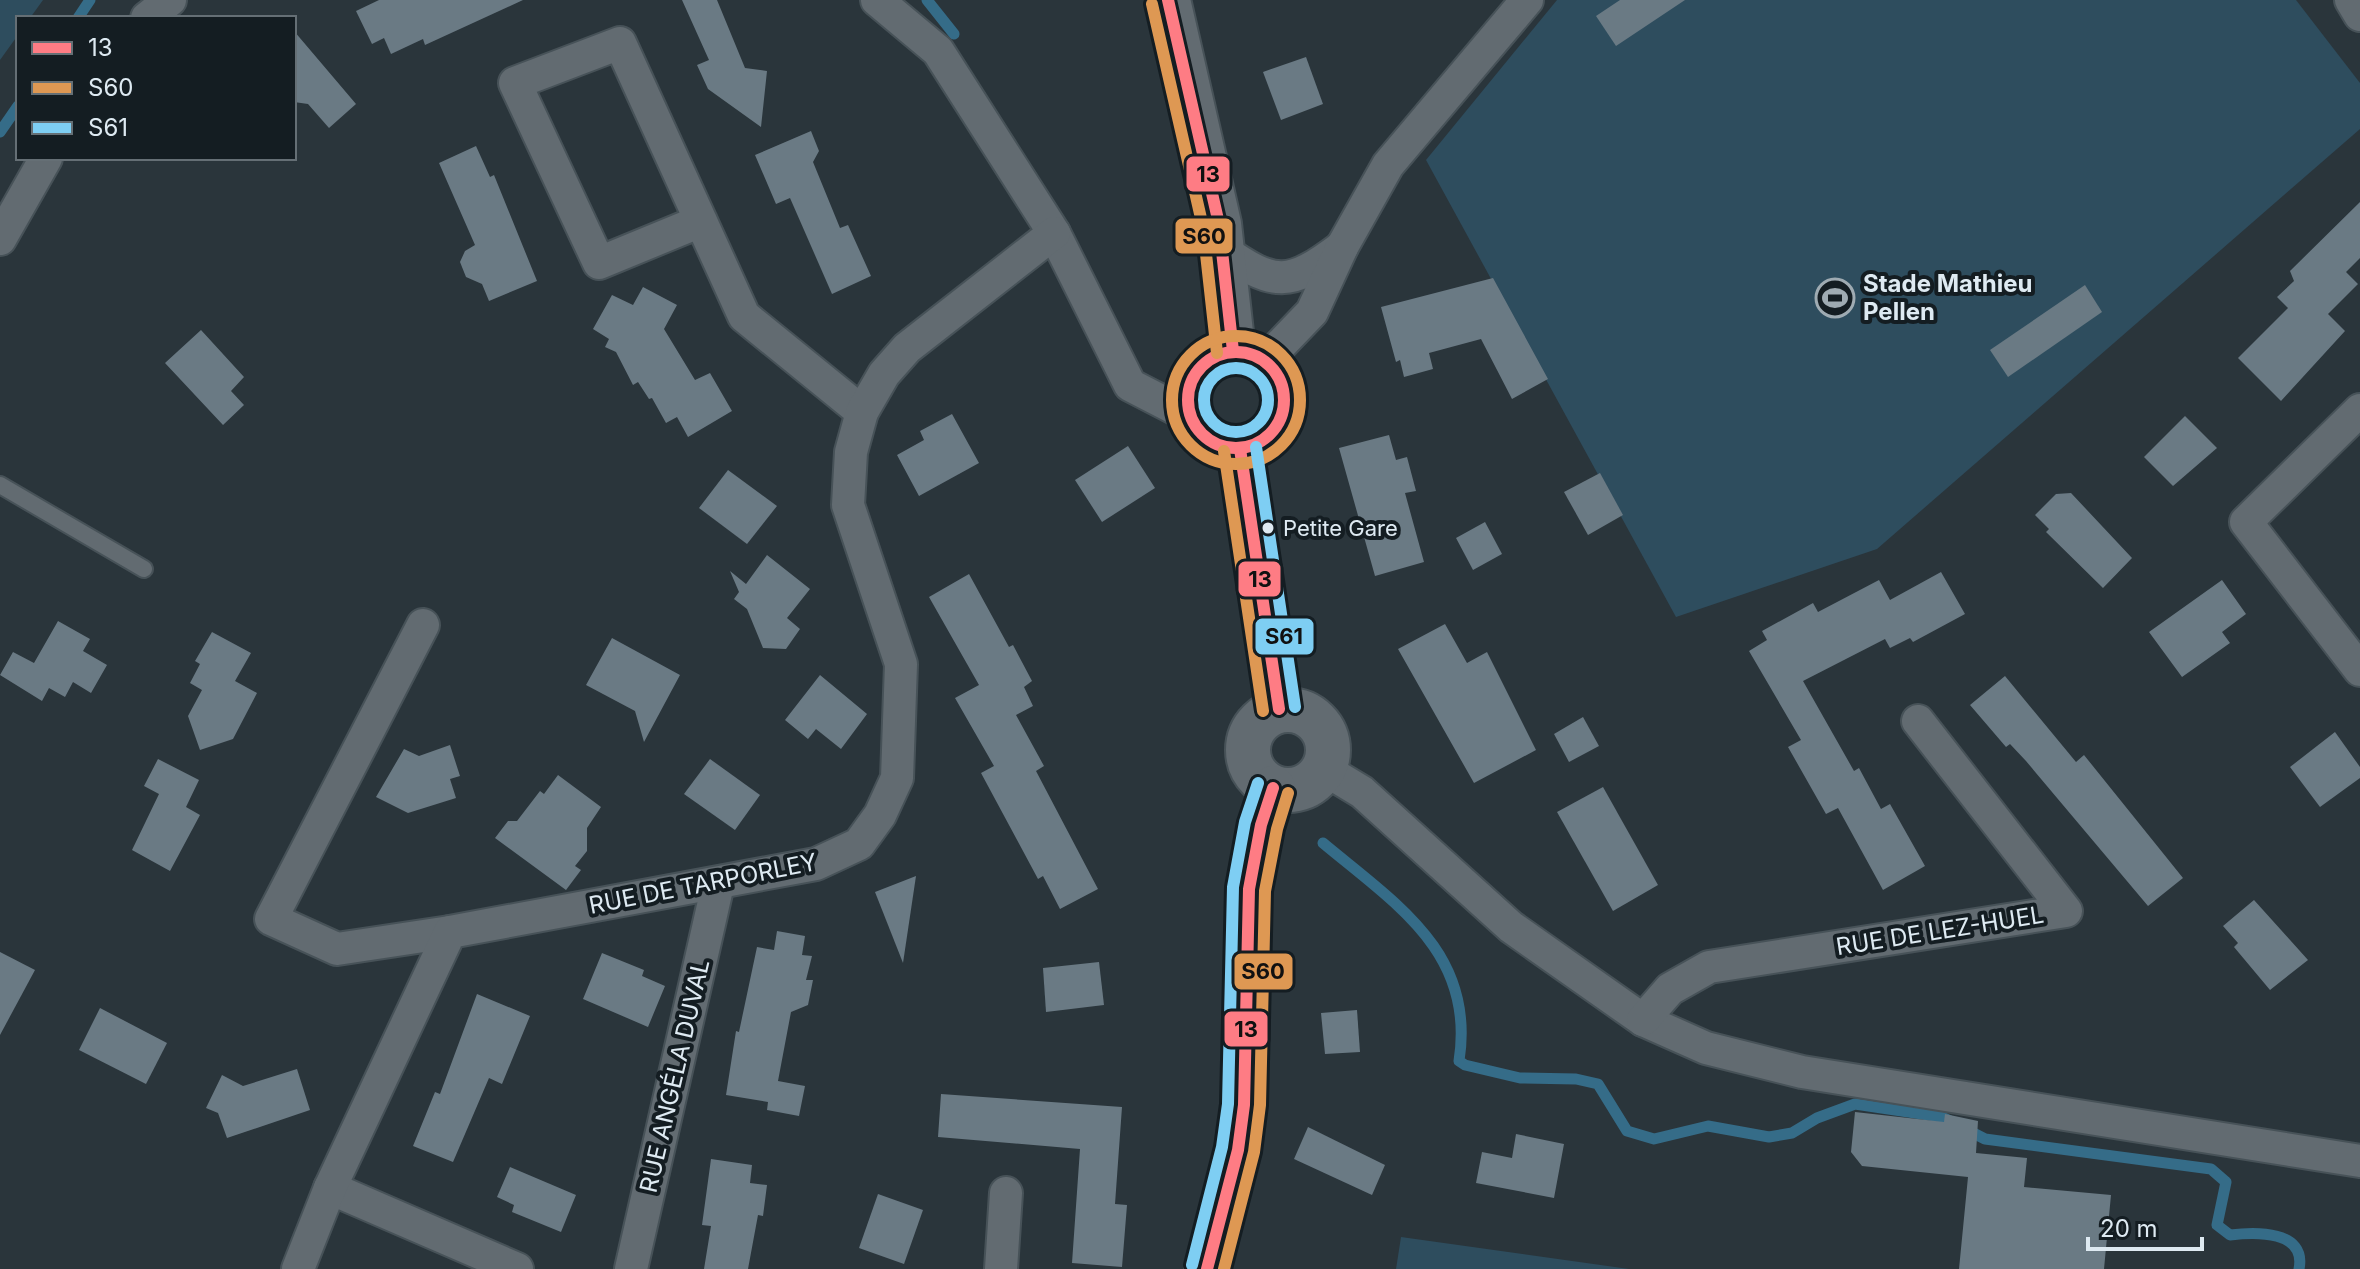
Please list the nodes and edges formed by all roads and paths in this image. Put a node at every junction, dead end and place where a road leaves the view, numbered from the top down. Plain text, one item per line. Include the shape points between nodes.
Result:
1 (170, 0) edge
2 (877, 0) edge
3 (1168, 0) edge
4 (1527, 0) edge
5 (2351, 0) edge
6 (2360, 15) edge
7 (150, 16) edge
8 (45, 160) edge
9 (701, 221) junction
10 (1054, 233) junction
11 (0, 239) edge
12 (1342, 247) junction
13 (1221, 249) junction
14 (1249, 356) junction
15 (2360, 410) edge
16 (862, 412) junction
17 (1190, 416) junction
18 (1240, 449) junction
19 (0, 485) edge
20 (144, 569) dead end
21 (423, 625) dead end
22 (2360, 670) edge
23 (1279, 709) junction
24 (1918, 721) dead end
25 (1324, 769) junction
26 (1273, 788) junction
27 (718, 884) junction
28 (450, 932) junction
29 (1643, 1020) junction
30 (2360, 1161) edge
31 (330, 1188) junction
32 (1006, 1193) dead end
33 (298, 1269) edge
34 (517, 1269) edge
35 (631, 1269) edge
36 (1001, 1269) edge
37 (1207, 1269) edge

1 - 7 street
2 - 10 street via 938,51
3 - 13 street
4 - 12 street via 1388,165
5 - 6 street
8 - 11 street
9 - 9 street via 620,43 515,83 599,263
9 - 16 street via 744,316
10 - 16 street, RUE DE TARPORLEY via 907,348
10 - 17 street via 1130,385
12 - 13 street via 1312,270 1284,278 1257,274
12 - 14 street via 1312,312
13 - 14 street
14 - 17 street via 1205,362 1189,387
14 - 18 street via 1278,375 1283,413 1274,431
15 - 22 street via 2246,522
16 - 27 street, RUE DE TARPORLEY via 851,452 848,505 901,664 897,778 859,844 816,864
17 - 18 street via 1210,441
18 - 23 street
19 - 20 lane
21 - 28 street, RUE DE TARPORLEY via 271,919 337,949
23 - 25 street via 1302,711 1321,725 1328,747
23 - 26 street via 1260,719 1249,736 1247,757 1256,776
24 - 29 street, RUE DE LEZ-HUEL via 2066,911 1709,967 1670,989
25 - 26 street via 1311,784
25 - 29 street via 1362,792 1511,927
26 - 37 street via 1249,889 1244,1105
27 - 28 street, RUE DE TARPORLEY
27 - 35 street, RUE ANGÉLA DUVAL
28 - 31 street
29 - 30 street via 1706,1048 1802,1072
31 - 33 street
31 - 34 street
32 - 36 street

